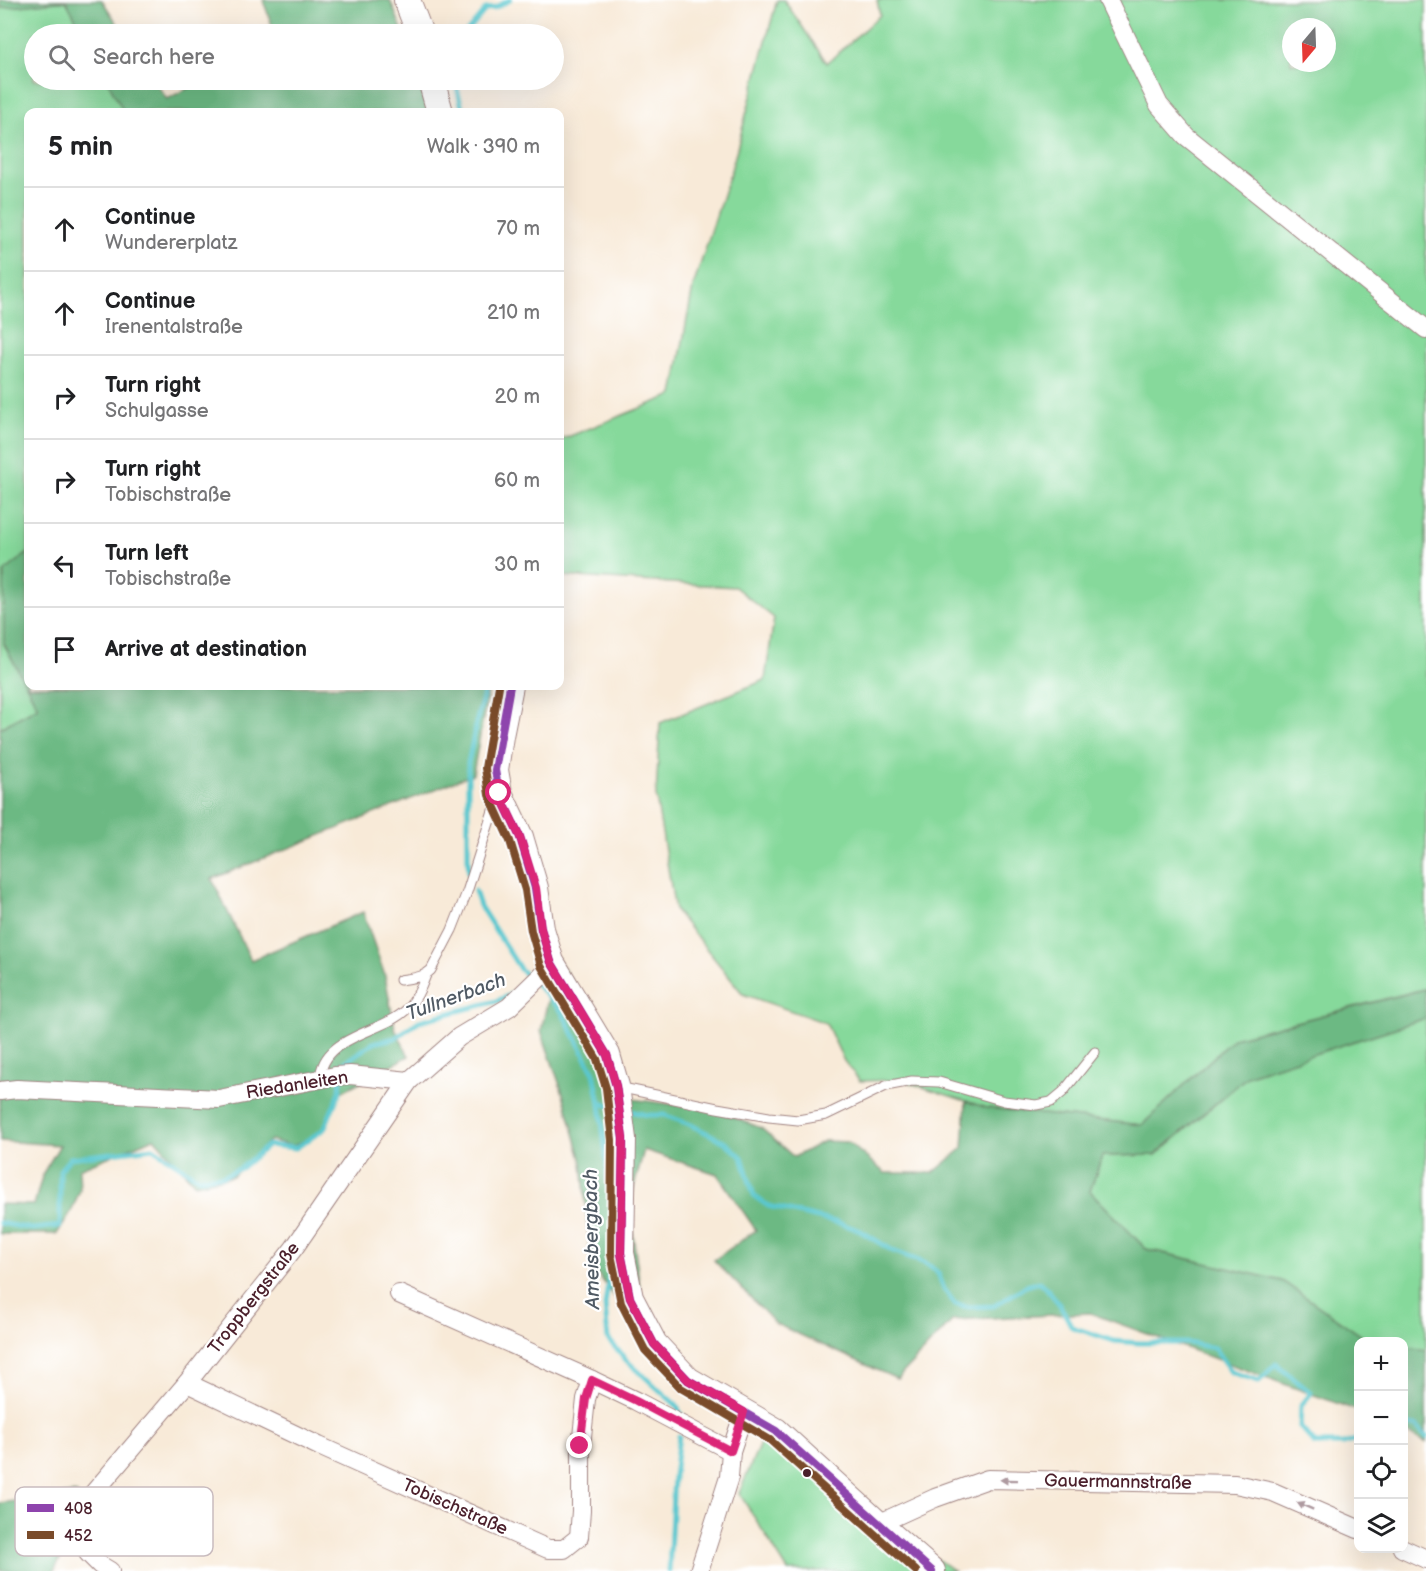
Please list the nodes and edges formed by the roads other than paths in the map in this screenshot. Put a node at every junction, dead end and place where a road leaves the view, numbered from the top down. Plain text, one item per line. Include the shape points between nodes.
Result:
1 (407, 0) edge
2 (1108, 0) edge
3 (416, 24) edge
4 (434, 90) edge
5 (439, 108) edge
6 (1426, 329) edge
7 (509, 690) edge
8 (499, 793) junction
9 (546, 969) junction
10 (426, 975) junction
11 (400, 980) dead end
12 (1095, 1052) dead end
13 (335, 1077) junction
14 (409, 1081) junction
15 (0, 1091) edge
16 (618, 1101) junction
17 (399, 1294) dead end
18 (592, 1380) junction
19 (187, 1383) junction
20 (744, 1412) junction
21 (731, 1451) junction
22 (99, 1487) edge
23 (878, 1524) junction
24 (1354, 1527) edge
25 (1408, 1551) edge
26 (91, 1556) edge
27 (1426, 1559) edge
28 (110, 1571) edge
29 (699, 1571) edge
30 (932, 1571) edge

1 - 3 street
2 - 6 street via 1159,105 1186,136
4 - 5 street
7 - 8 street via 495,770
8 - 9 street via 520,837 536,888
8 - 10 lane via 452,930
9 - 14 street via 521,998 459,1038
9 - 16 street via 607,1055
10 - 11 lane
10 - 13 lane via 408,1008 389,1022 352,1037 328,1055 321,1069
12 - 16 lane via 1063,1092 1051,1102 1036,1105 1004,1101 939,1082 912,1081 886,1086 826,1115 798,1120 717,1108
13 - 14 street, Riedanleiten
13 - 15 street, Riedanleiten via 219,1099
14 - 19 street, Troppbergstraße via 294,1248
16 - 20 street via 623,1138 621,1253 630,1298 654,1344 688,1380
17 - 18 street
18 - 19 street, Tobischstraße via 580,1446 579,1537 564,1549 548,1549
18 - 21 street
19 - 22 street, Troppbergstraße
20 - 21 street
20 - 23 street via 776,1431
21 - 29 street via 729,1477
24 -> 23 street, Gauermannstraße via 1273,1492 1235,1484 988,1479
23 - 30 street
25 - 27 street
26 - 28 street, Troppbergstraße

